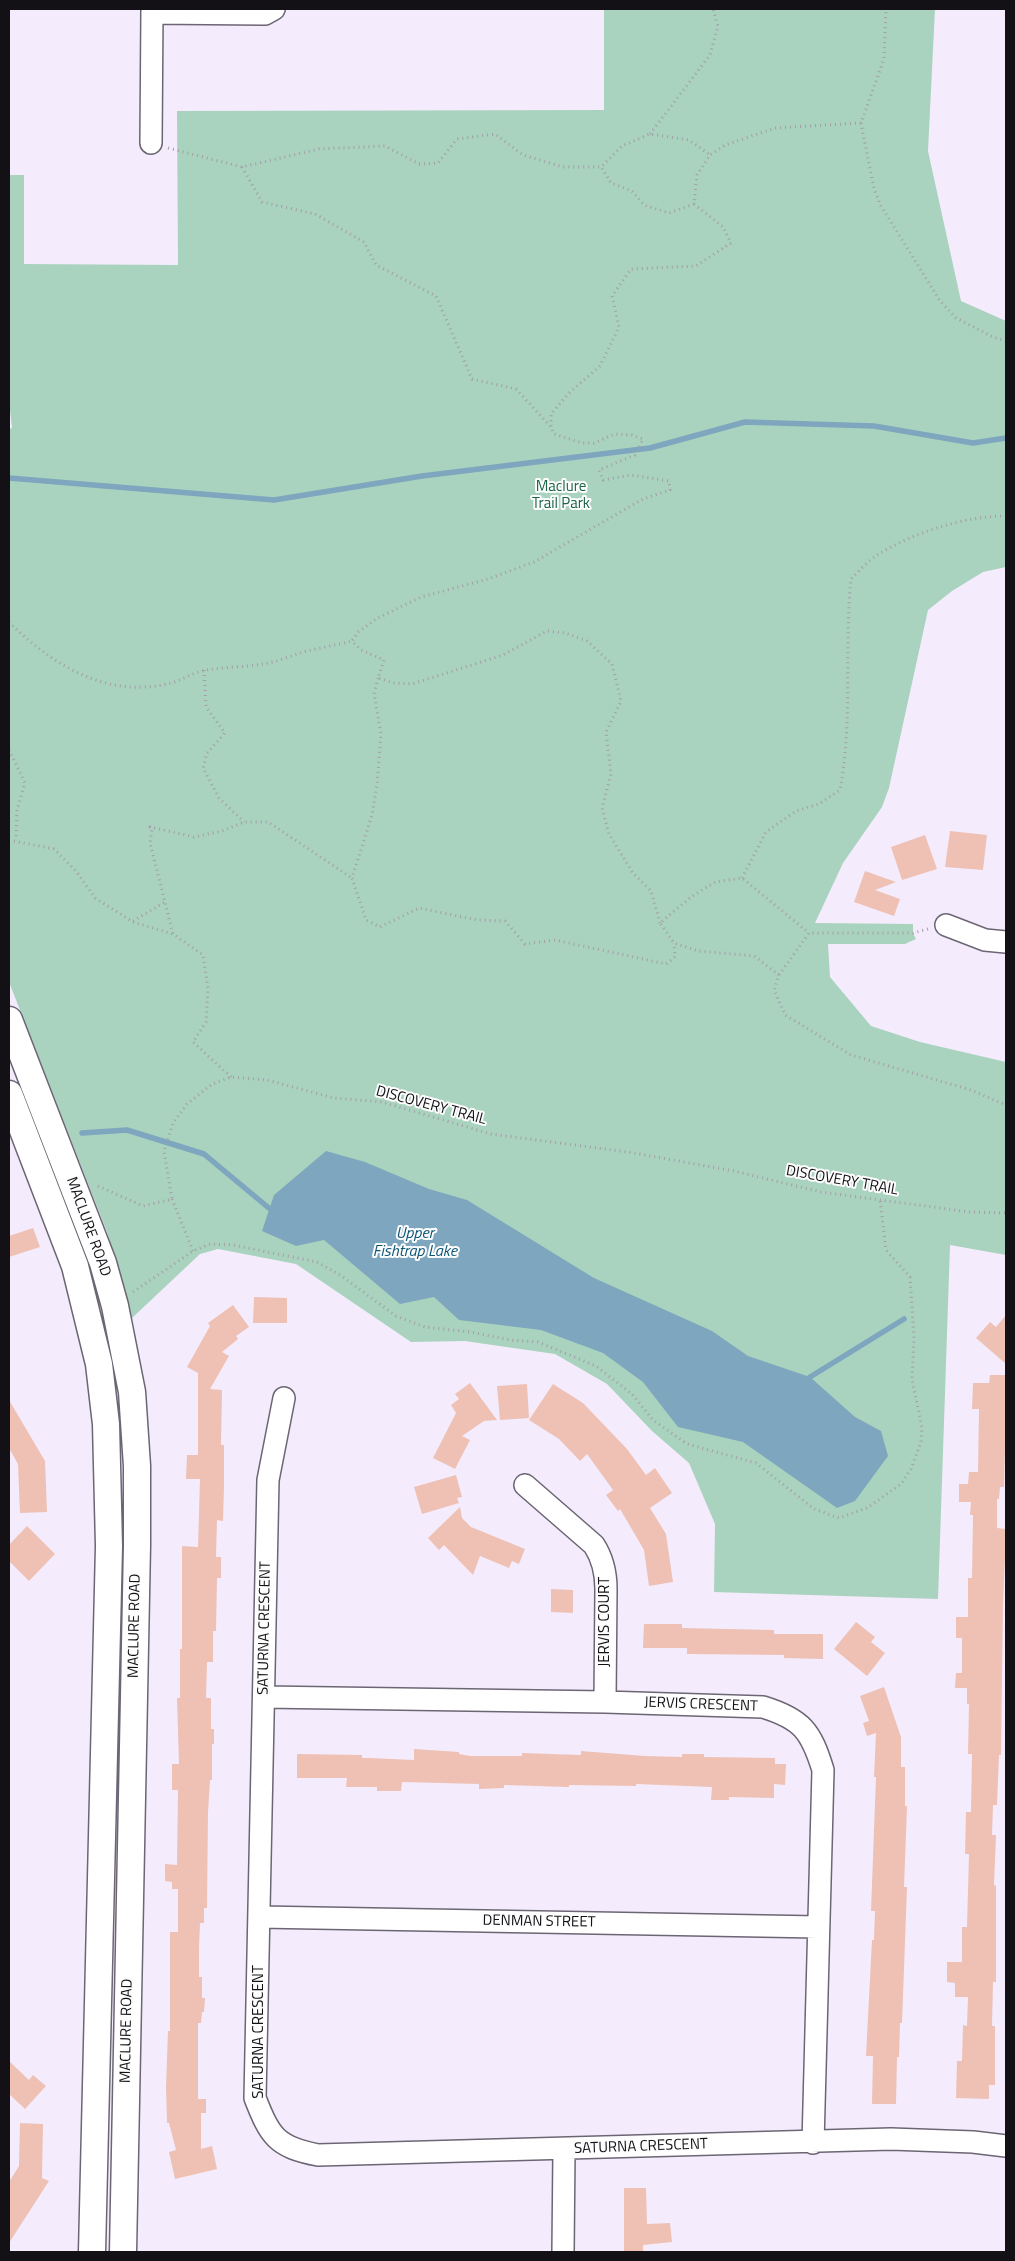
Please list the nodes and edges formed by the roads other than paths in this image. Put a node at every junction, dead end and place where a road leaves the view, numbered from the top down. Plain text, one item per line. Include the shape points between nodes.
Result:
1 (274, 9) edge
2 (152, 11) edge
3 (150, 143) road end
4 (946, 925) road end
5 (1006, 942) edge
6 (9, 1020) edge
7 (9, 1094) edge
8 (284, 1398) dead end
9 (525, 1485) dead end
10 (264, 1697) junction
11 (605, 1702) junction
12 (260, 1917) junction
13 (818, 1927) junction
14 (813, 2143) junction
15 (1006, 2146) edge
16 (564, 2150) junction
17 (92, 2252) edge
18 (123, 2252) edge
19 (563, 2252) edge

1 - 2 street via 265,14
2 - 3 street
4 - 5 street via 985,940
6 - 18 main road, MACLURE ROAD via 103,1263 132,1392 137,1466
7 - 17 main road, MACLURE ROAD via 75,1266 99,1364 106,1424 109,1546
8 - 10 street, SATURNA CRESCENT via 268,1480
9 - 11 street, JERVIS COURT via 594,1545 600,1554 606,1581
10 - 11 street, JERVIS CRESCENT
10 - 12 street, SATURNA CRESCENT
11 - 13 street, JERVIS CRESCENT via 762,1707 785,1714 808,1732 823,1770
12 - 13 street, DENMAN STREET
12 - 16 street, SATURNA CRESCENT via 255,2098 266,2126 280,2142 296,2151 318,2155
13 - 14 street, JERVIS CRESCENT
14 - 15 street, SATURNA CRESCENT via 891,2139
14 - 16 street, SATURNA CRESCENT
16 - 19 street

